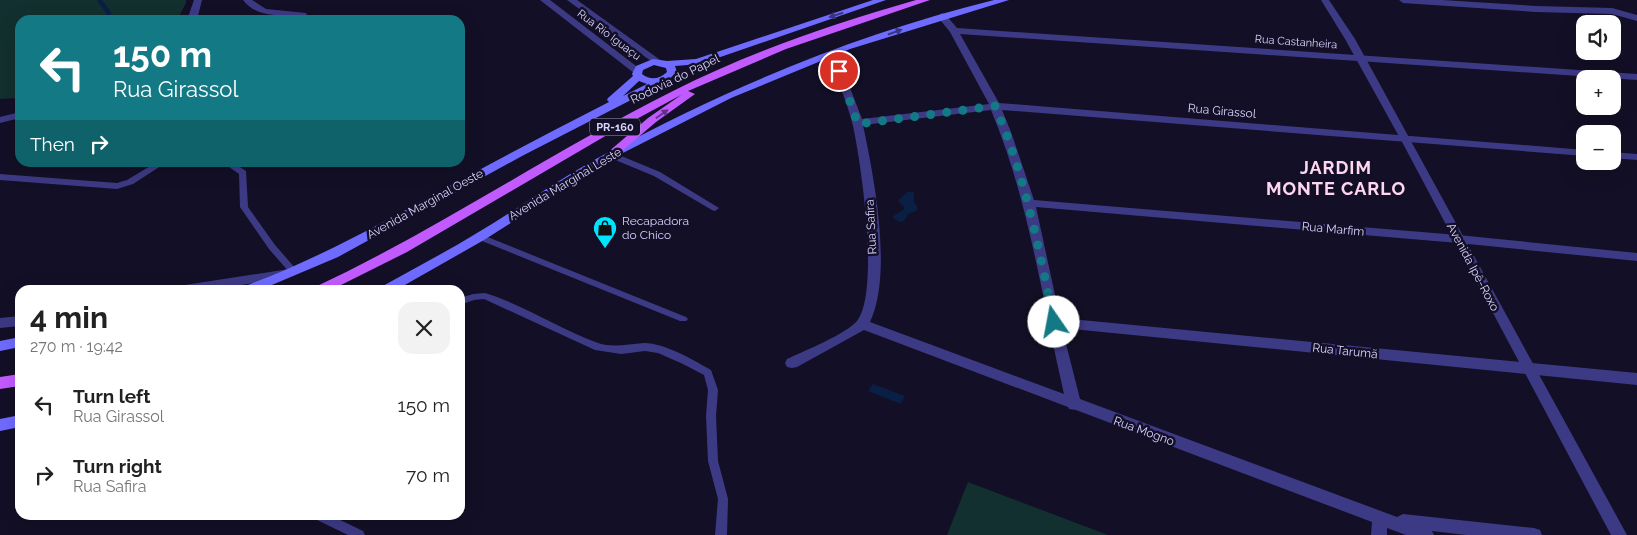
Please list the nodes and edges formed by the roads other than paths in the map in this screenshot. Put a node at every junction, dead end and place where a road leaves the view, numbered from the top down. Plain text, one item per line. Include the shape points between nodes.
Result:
1 (198, 0) edge
2 (247, 0) edge
3 (544, 0) edge
4 (571, 0) edge
5 (882, 0) edge
6 (926, 0) edge
7 (1005, 0) edge
8 (1325, 0) edge
9 (1403, 0) edge
10 (1637, 8) edge
11 (1612, 11) junction
12 (194, 15) edge
13 (303, 15) edge
14 (942, 16) junction
15 (1637, 18) edge
16 (954, 31) junction
17 (832, 54) junction
18 (1360, 59) junction
19 (663, 63) junction
20 (638, 74) junction
21 (717, 75) junction
22 (1637, 77) edge
23 (662, 80) junction
24 (995, 106) junction
25 (599, 112) junction
26 (15, 116) edge
27 (0, 120) edge
28 (858, 124) junction
29 (1406, 140) junction
30 (1576, 152) edge
31 (610, 155) junction
32 (1621, 156) edge
33 (1637, 157) edge
34 (155, 167) edge
35 (234, 167) edge
36 (0, 177) edge
37 (1029, 204) junction
38 (716, 208) dead end
39 (480, 237) junction
40 (1458, 239) junction
41 (1637, 257) edge
42 (291, 272) junction
43 (214, 285) edge
44 (259, 285) edge
45 (330, 285) edge
46 (395, 285) edge
47 (465, 300) edge
48 (683, 319) dead end
49 (15, 321) edge
50 (1054, 322) junction
51 (0, 323) edge
52 (862, 324) junction
53 (15, 343) edge
54 (0, 346) edge
55 (792, 363) dead end
56 (1528, 369) junction
57 (1637, 379) edge
58 (15, 381) edge
59 (0, 383) edge
60 (1074, 405) junction
61 (15, 422) edge
62 (0, 425) edge
63 (329, 520) edge
64 (1380, 527) edge
65 (359, 535) edge
66 (722, 535) edge
67 (1426, 535) edge
68 (1534, 535) edge
69 (1618, 535) edge

1 - 12 street
2 - 13 street via 251,6 261,10
3 - 20 street, Rua Rio Iguaçu
4 - 19 street, Rua Rio Iguaçu
5 -> 19 main road, Avenida Marginal Oeste via 698,62
6 - 21 main road, Rodovia do Papel / PR-160 via 806,39
7 - 14 main road, Avenida Marginal Leste
8 - 18 street, Avenida Ipê-Roxo
9 - 11 street
10 - 11 street
11 - 15 street
14 - 16 street
17 -> 14 main road, Avenida Marginal Leste
16 - 18 street, Rua Castanheira
16 - 24 street
17 - 28 street, Rua Safira
17 - 31 main road, Avenida Marginal Leste via 726,96
18 - 22 street, Rua Castanheira
18 - 29 street, Avenida Ipê-Roxo
19 - 20 main road, Avenida Marginal Oeste via 647,63
19 - 23 main road via 670,66 672,72
20 - 23 main road via 646,80
20 - 25 main road, Avenida Marginal Oeste
31 -> 21 main road via 652,120
21 - 45 main road, Rodovia do Papel / PR-160 via 645,110 437,230
23 - 25 main road, Avenida Marginal Oeste
24 - 28 street, Rua Girassol
24 - 29 street, Rua Girassol
24 - 37 street
25 - 42 main road, Avenida Marginal Oeste
26 - 27 street
28 - 52 street, Rua Safira via 868,182 873,274 869,309
29 - 30 street, Rua Girassol
29 - 40 street, Avenida Ipê-Roxo
31 - 38 lane via 657,174
31 - 39 main road, Avenida Marginal Leste
32 - 33 street
34 - 36 lane via 117,186
35 - 42 lane via 243,173 244,207
37 - 40 street, Rua Marfim
37 - 50 street
39 - 46 main road, Avenida Marginal Leste
39 - 48 lane
40 - 41 street, Rua Marfim
40 - 56 street, Avenida Ipê-Roxo
42 - 43 street
42 - 44 main road, Avenida Marginal Oeste
47 - 66 lane via 485,296 598,347 660,350 708,373 712,390 713,461 723,498
49 - 51 street
50 - 56 street, Rua Tarumã
50 - 60 street
52 - 55 street
52 - 60 street, Rua Mogno
53 - 54 main road
56 - 57 street, Rua Tarumã
56 - 69 street, Avenida Ipê-Roxo
58 - 59 main road
60 - 64 street, Rua Mogno
61 - 62 main road
63 - 65 lane
64 - 67 street, Rua Mogno
64 - 68 street

